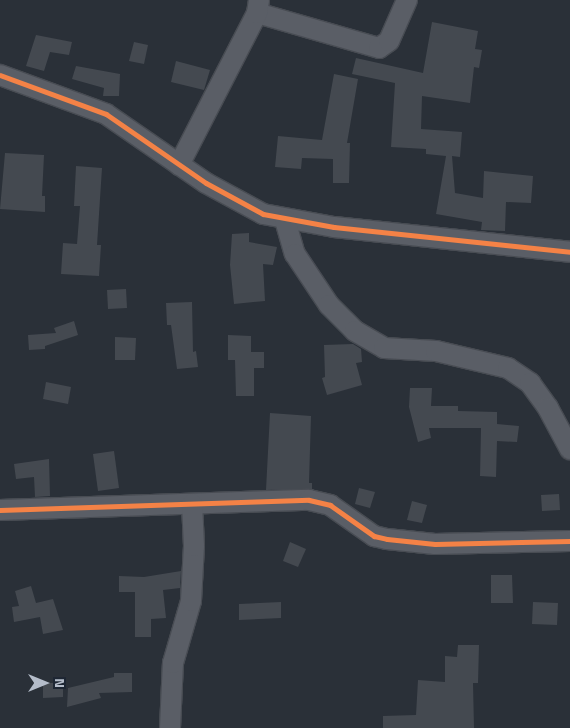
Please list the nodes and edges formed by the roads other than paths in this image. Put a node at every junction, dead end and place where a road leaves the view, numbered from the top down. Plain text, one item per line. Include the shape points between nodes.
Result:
1 (407, 0) edge
2 (258, 7) edge
3 (0, 76) edge
4 (180, 164) junction
5 (285, 220) junction
6 (570, 252) edge
7 (570, 449) edge
8 (192, 504) junction
9 (0, 510) edge
10 (570, 541) edge
11 (170, 728) edge

1 - 2 street via 389,42 379,48
2 - 4 street
3 - 4 street via 106,114
4 - 5 street via 263,214
5 - 6 street
5 - 7 street via 295,254 329,305 355,331 384,348 436,351 508,368 530,383
8 - 9 street
8 - 10 street via 309,500 330,505 374,536 434,544
8 - 11 street via 191,601 173,663

